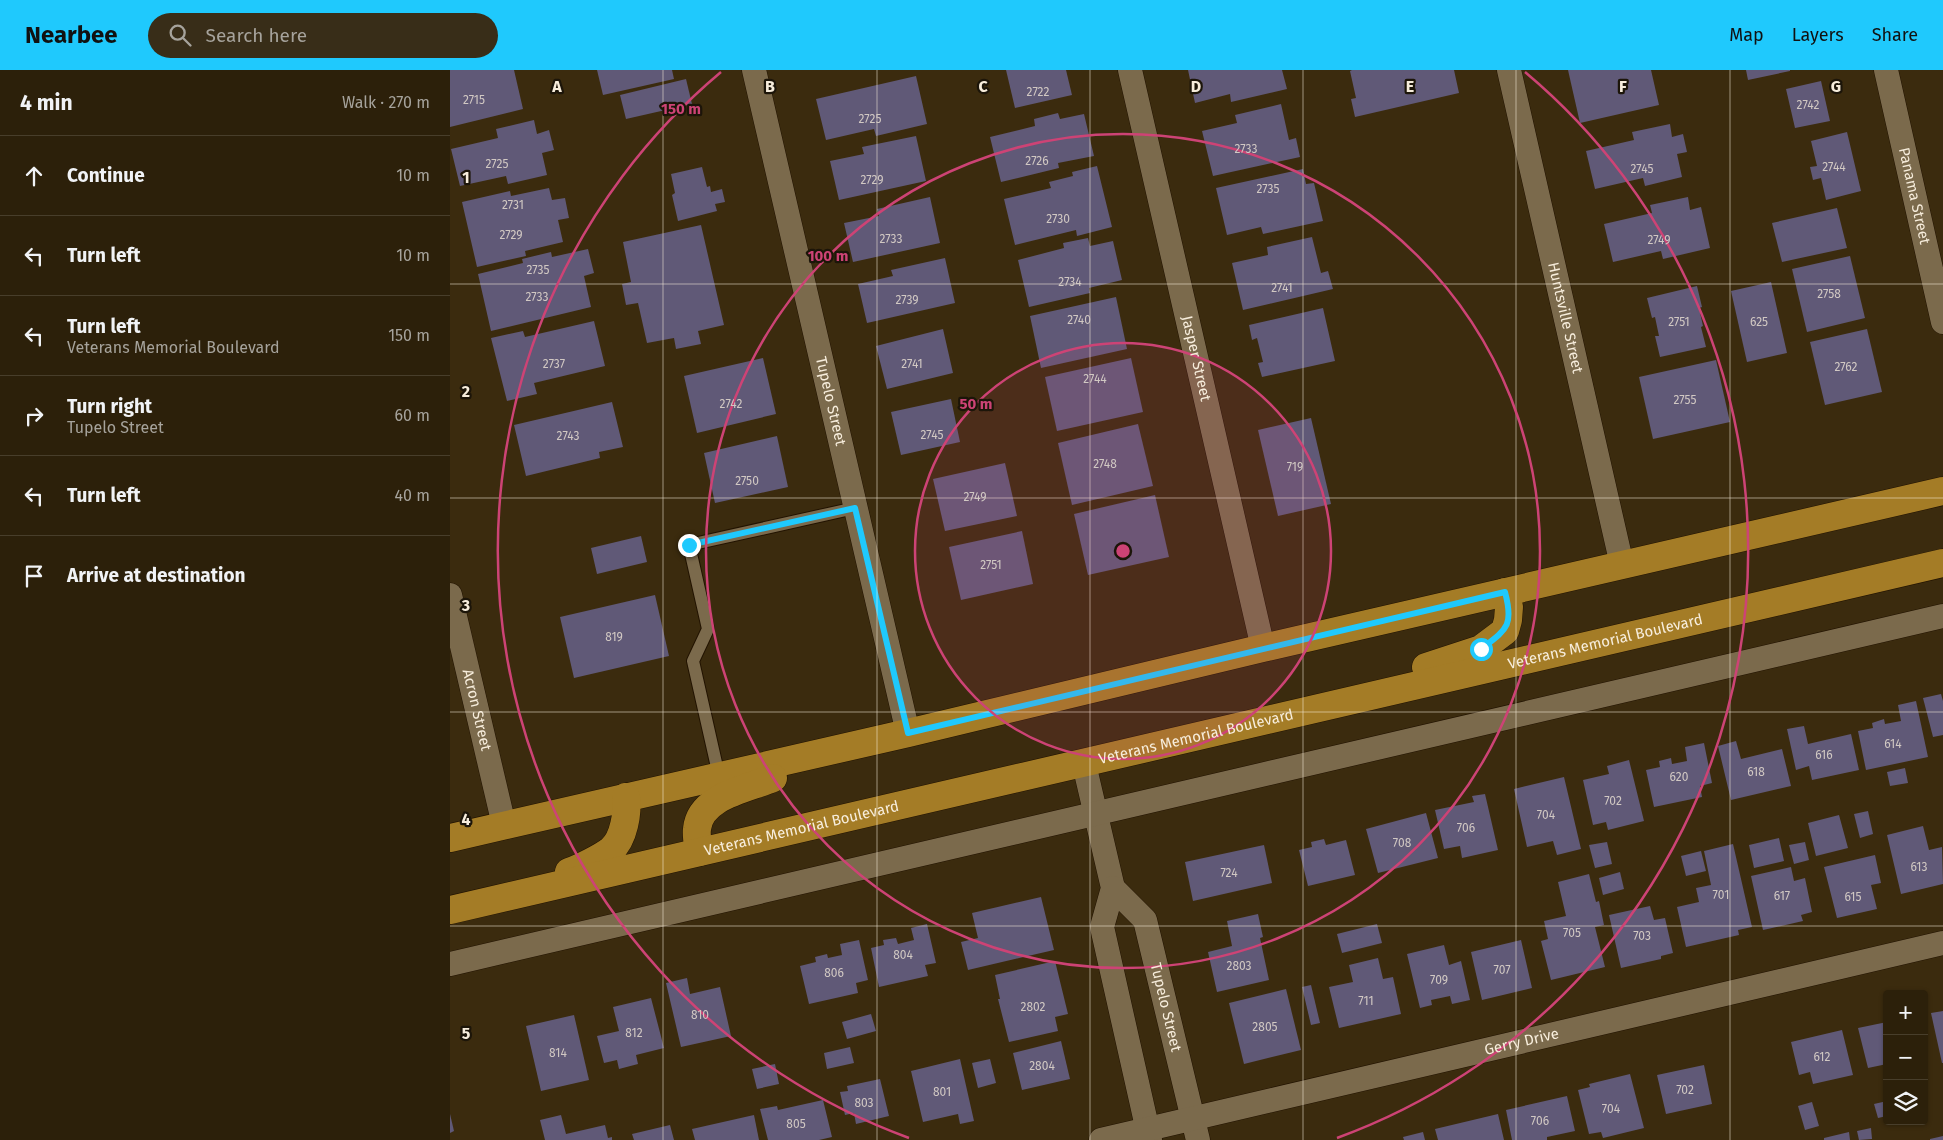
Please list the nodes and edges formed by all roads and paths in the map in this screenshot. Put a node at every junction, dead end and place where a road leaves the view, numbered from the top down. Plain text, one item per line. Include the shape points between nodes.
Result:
1 (754, 70) edge
2 (1130, 70) edge
3 (1509, 70) edge
4 (1886, 70) edge
5 (1943, 322) edge
6 (1943, 491) edge
7 (855, 508) junction
8 (1943, 563) edge
9 (1622, 565) junction
10 (1505, 592) junction
11 (450, 595) edge
12 (1943, 616) edge
13 (1264, 648) junction
14 (1258, 722) junction
15 (908, 733) junction
16 (853, 745) junction
17 (1084, 764) junction
18 (719, 776) junction
19 (626, 797) junction
20 (1095, 814) junction
21 (504, 825) junction
22 (450, 838) edge
23 (699, 852) junction
24 (1113, 888) junction
25 (450, 909) edge
26 (1943, 944) edge
27 (450, 964) edge
28 (1195, 1130) edge
29 (1148, 1135) edge
30 (1101, 1140) edge

1 - 7 street, Tupelo Street
2 - 13 street, Jasper Street
3 - 9 street, Huntsville Street
4 - 5 street, Panama Street
6 - 9 main road
7 - 15 street, Tupelo Street
7 - 18 lane via 689,545 708,628 693,662
8 - 14 main road, Veterans Memorial Boulevard
9 - 10 main road
10 - 13 main road
10 - 14 main road via 1509,606 1505,631 1481,649
11 - 21 street, Acron Street
12 - 20 street
13 - 15 main road
14 - 17 main road, Veterans Memorial Boulevard
15 - 16 main road
16 - 18 main road
16 - 23 main road via 716,799 702,813 697,829
17 - 20 street
17 - 23 main road, Veterans Memorial Boulevard
18 - 19 main road
19 - 21 main road
19 - 25 main road via 620,837 612,849 575,870
20 - 24 street
20 - 27 street
21 - 22 main road
23 - 25 main road, Veterans Memorial Boulevard
24 - 28 street, Tupelo Street via 1145,920
24 - 29 street via 1102,927
26 - 28 street, Gerry Drive
28 - 29 street, Gerry Drive
29 - 30 street, Gerry Drive

